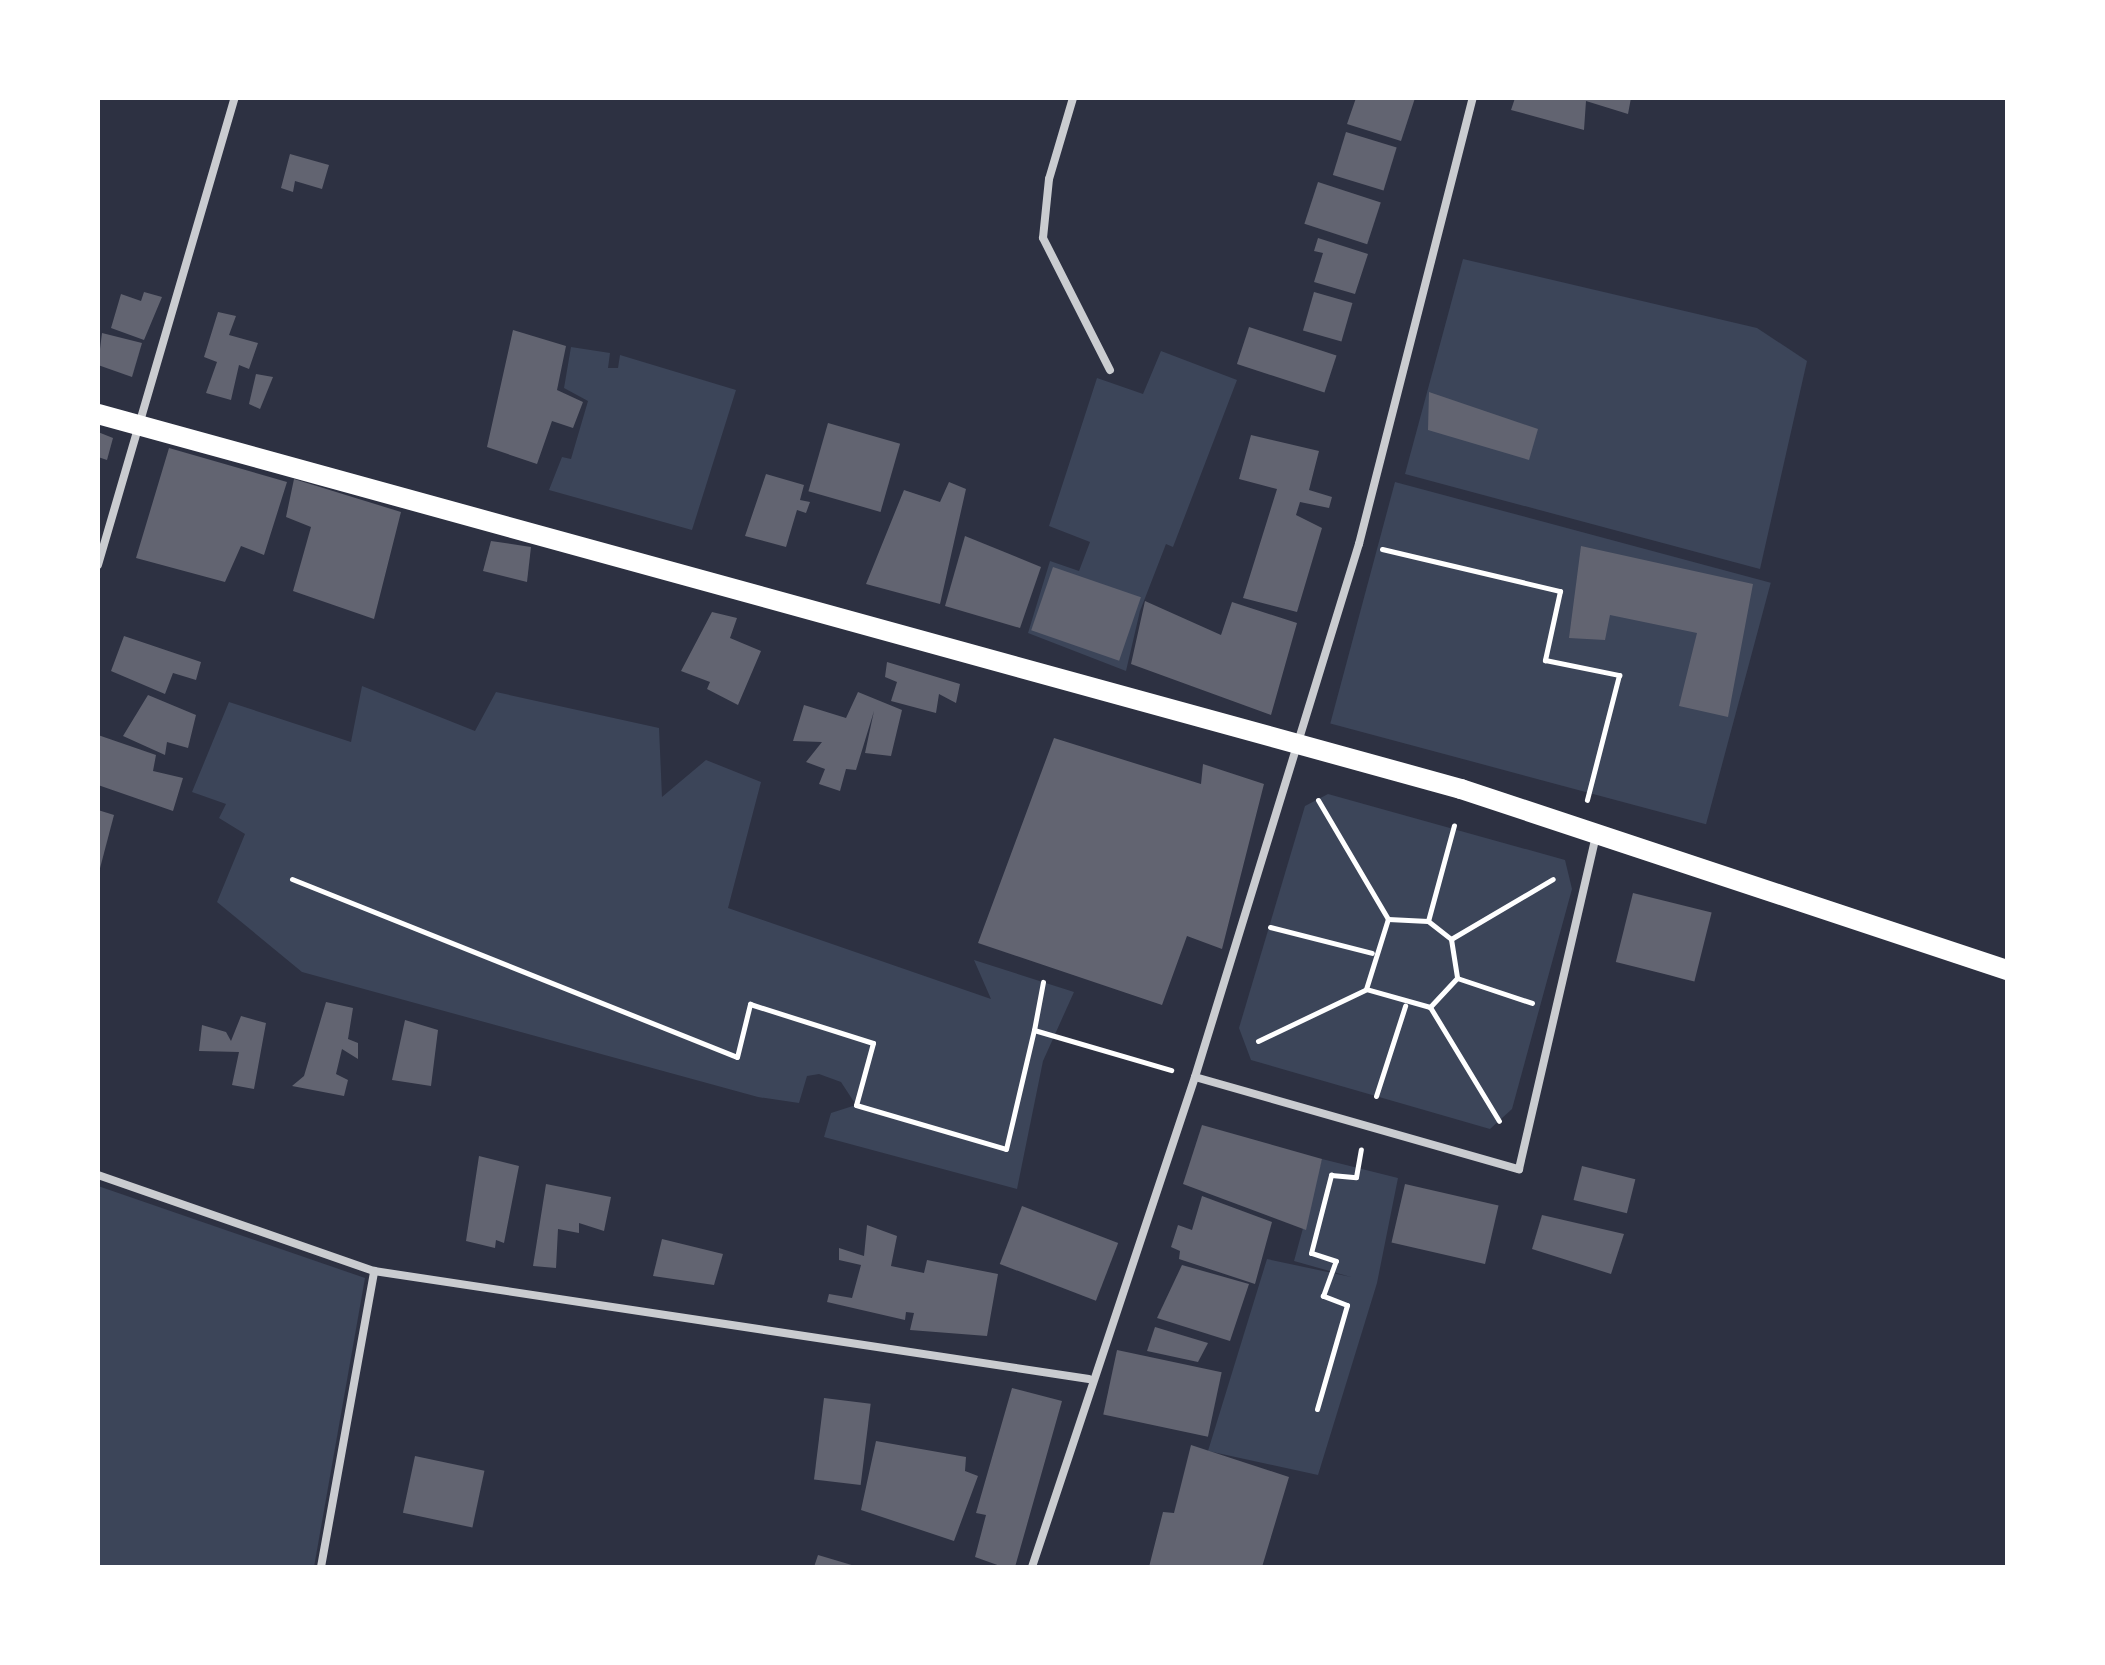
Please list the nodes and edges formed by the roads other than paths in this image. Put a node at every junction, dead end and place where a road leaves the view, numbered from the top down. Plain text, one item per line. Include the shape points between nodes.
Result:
1 (235, 98) edge
2 (1073, 98) edge
3 (1473, 98) edge
4 (1110, 370) dead end
5 (98, 414) edge
6 (137, 426) junction
7 (98, 565) edge
8 (1299, 744) junction
9 (1588, 831) junction
10 (2007, 970) edge
11 (1195, 1077) junction
12 (98, 1175) edge
13 (374, 1271) junction
14 (1089, 1379) junction
15 (321, 1567) edge
16 (1032, 1567) edge

1 - 6 street
2 - 4 street via 1049,179 1043,238
3 - 8 street via 1359,544
5 - 6 main road
6 - 7 street
6 - 8 main road
8 - 9 main road
8 - 11 street
9 - 10 main road
9 - 11 street via 1519,1169
11 - 14 street
12 - 13 street
13 - 14 street
13 - 15 street
14 - 16 street

